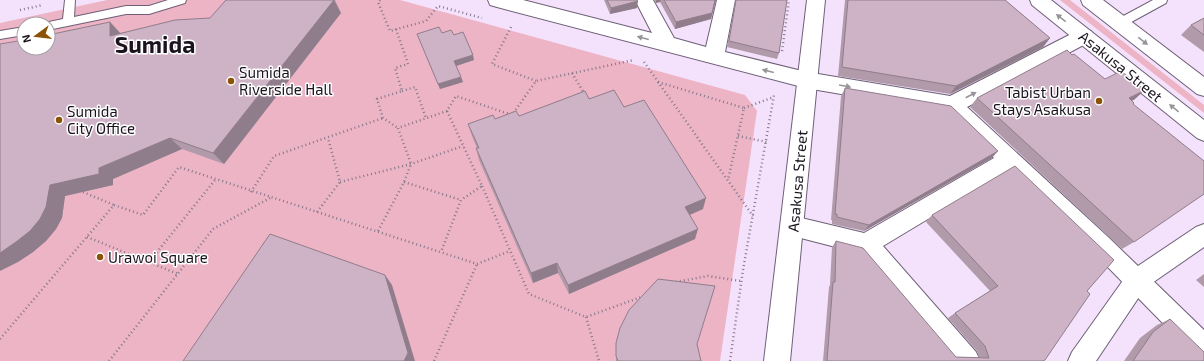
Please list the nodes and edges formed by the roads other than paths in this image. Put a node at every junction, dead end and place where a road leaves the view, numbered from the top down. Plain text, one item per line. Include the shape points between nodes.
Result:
1 (70, 0) edge
2 (181, 0) edge
3 (498, 0) edge
4 (644, 0) edge
5 (726, 0) edge
6 (816, 0) edge
7 (1038, 0) edge
8 (1090, 0) edge
9 (1162, 0) edge
10 (68, 22) junction
11 (1120, 23) junction
12 (56, 24) edge
13 (16, 32) edge
14 (0, 35) edge
15 (1084, 36) junction
16 (667, 44) junction
17 (714, 57) junction
18 (806, 80) junction
19 (1204, 88) edge
20 (952, 105) junction
21 (1204, 132) edge
22 (1009, 160) junction
23 (793, 226) junction
24 (1204, 234) edge
25 (866, 244) junction
26 (1137, 280) junction
27 (1204, 347) edge
28 (777, 361) edge
29 (967, 361) edge
30 (1081, 361) edge

1 - 10 lane
2 - 10 lane via 149,10 126,10
16 -> 3 street
4 - 16 street
5 - 17 street
6 - 18 street, Asakusa Street
15 -> 7 street, Asakusa Street
8 - 11 street
9 - 11 lane
10 - 12 lane
11 -> 19 street
13 - 14 lane
20 -> 15 street
21 -> 15 street, Asakusa Street
16 - 17 street
18 -> 17 street
18 -> 20 street
18 - 23 street, Asakusa Street
20 - 22 street
22 - 25 street
22 - 26 street
23 - 25 street
23 - 28 street, Asakusa Street
24 - 26 street
25 - 29 street
26 - 27 street
26 - 30 street

